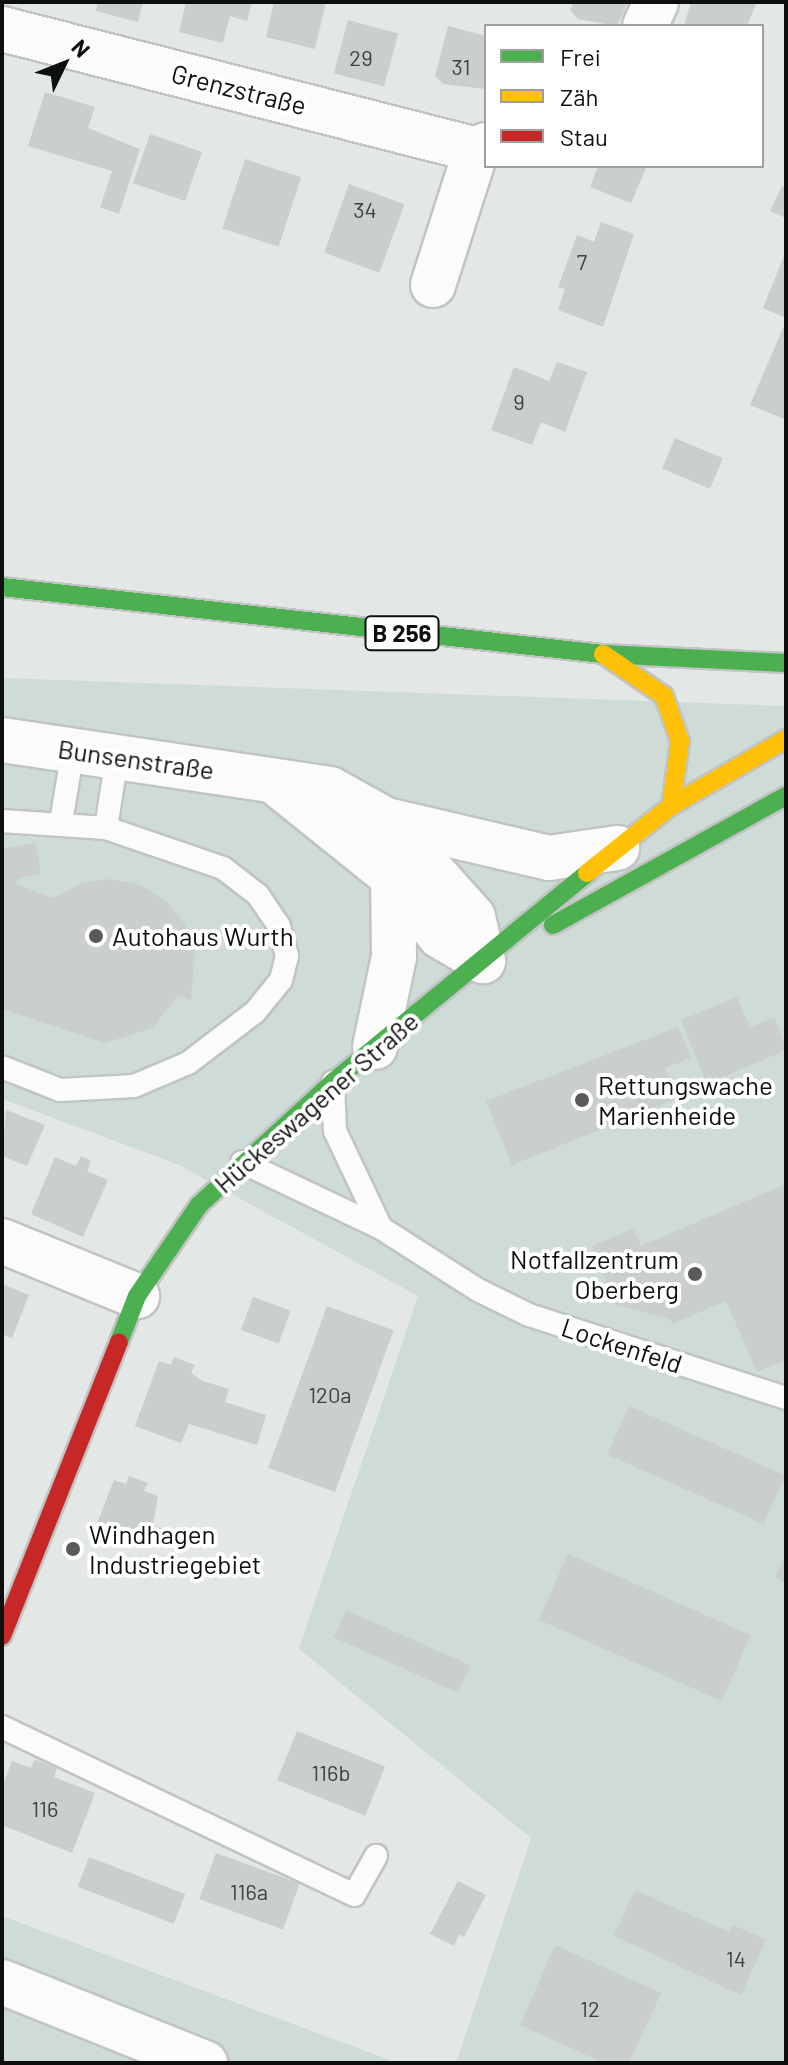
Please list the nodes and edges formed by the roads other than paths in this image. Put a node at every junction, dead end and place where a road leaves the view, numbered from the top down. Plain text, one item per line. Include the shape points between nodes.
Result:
1 (656, 2) edge
2 (646, 24) edge
3 (2, 29) edge
4 (481, 147) edge
5 (433, 285) dead end
6 (2, 587) edge
7 (603, 654) junction
8 (786, 663) edge
9 (786, 739) edge
10 (2, 740) edge
11 (73, 750) junction
12 (117, 757) junction
13 (270, 778) junction
14 (786, 796) edge
15 (671, 806) junction
16 (386, 820) junction
17 (2, 821) edge
18 (61, 822) junction
19 (106, 828) junction
20 (617, 848) junction
21 (393, 877) junction
22 (483, 961) junction
23 (375, 1047) junction
24 (2, 1067) edge
25 (333, 1082) junction
26 (242, 1162) junction
27 (381, 1228) junction
28 (2, 1241) edge
29 (137, 1296) junction
30 (786, 1398) edge
31 (2, 1636) edge
32 (2, 1727) edge
33 (376, 1856) dead end
34 (2, 1982) edge
35 (205, 2063) edge

1 - 2 street
3 - 4 street, Grenzstraße
4 - 5 street
6 - 7 street, B 256
7 - 8 street, B 256
7 - 15 street via 664,696 680,741
9 - 15 street, Hückeswagener Straße
10 - 11 street, Bunsenstraße
11 - 12 street, Bunsenstraße
11 - 18 lane
12 - 13 street, Bunsenstraße
12 - 19 lane
13 - 16 street, Bunsenstraße via 330,789
13 - 21 street
14 - 22 street, Hückeswagener Straße
15 - 20 street, Hückeswagener Straße
16 - 20 street, Bunsenstraße via 549,858
16 - 22 street, Bunsenstraße via 473,917
17 - 18 lane via 36,827
18 - 19 lane
19 - 24 lane via 223,868 258,895 279,926 287,956 281,980 255,1012 188,1063 134,1086 60,1090
20 - 22 street, Hückeswagener Straße
21 - 22 street via 440,936
21 - 23 street via 394,957
22 - 23 street, Hückeswagener Straße
23 - 25 street, Hückeswagener Straße
25 - 26 street, Hückeswagener Straße
25 - 27 lane via 335,1131
26 - 27 lane, Lockenfeld
26 - 29 street, Hückeswagener Straße via 199,1205
27 - 30 lane, Lockenfeld via 478,1290 529,1315
28 - 29 street
29 - 31 street, Hückeswagener Straße
32 - 33 lane via 354,1895
34 - 35 street

